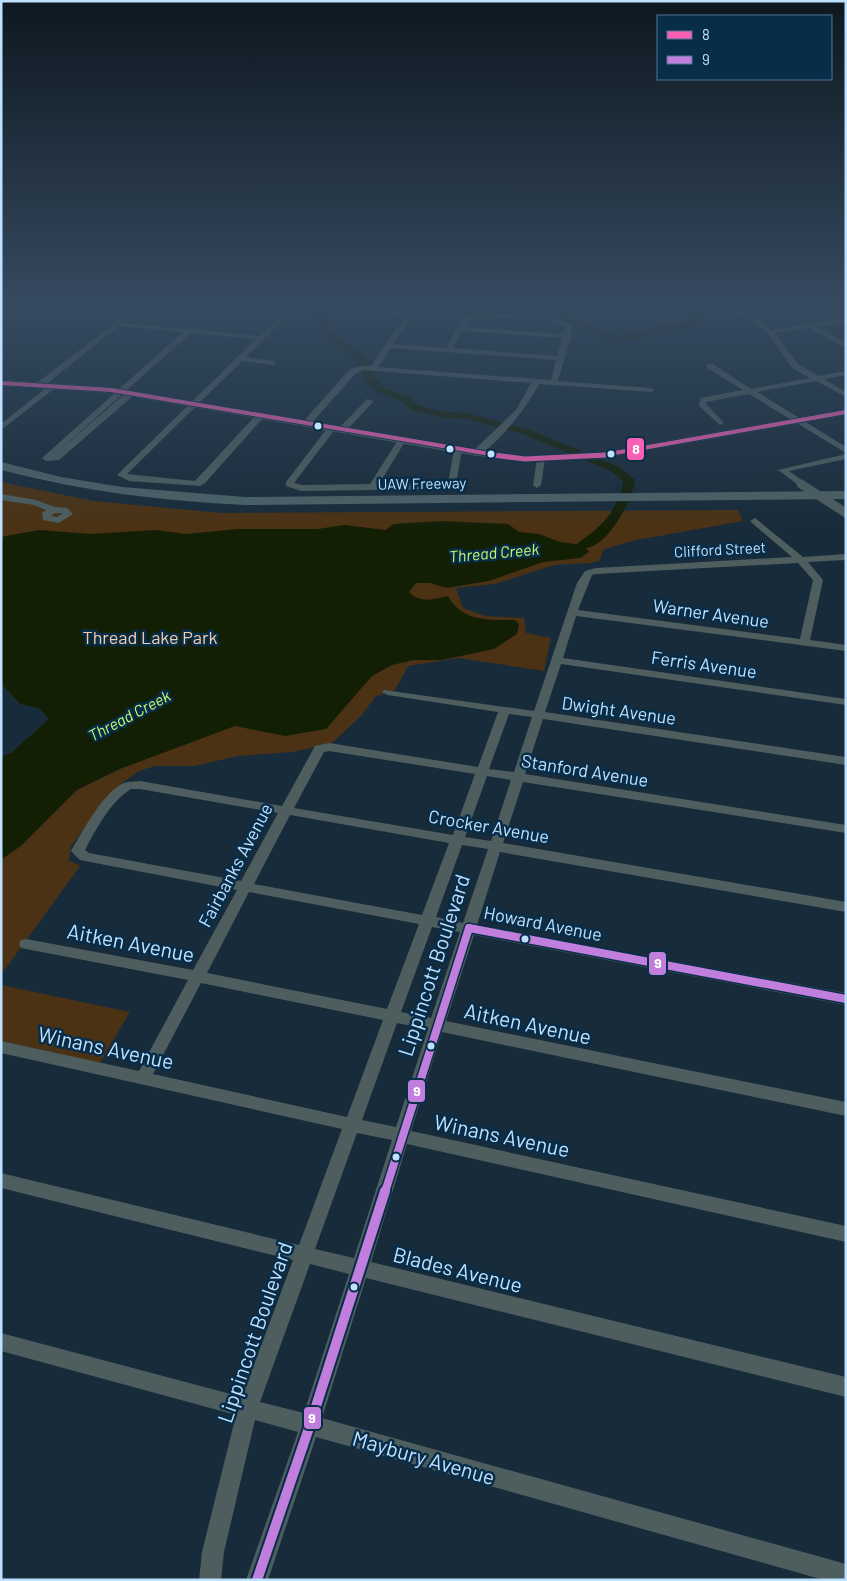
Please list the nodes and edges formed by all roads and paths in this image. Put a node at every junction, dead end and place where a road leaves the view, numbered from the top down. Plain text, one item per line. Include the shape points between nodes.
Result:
1 (44, 381) edge
2 (138, 381) edge
3 (218, 381) edge
4 (345, 381) edge
5 (536, 381) joint
6 (734, 381) edge
7 (800, 381) edge
8 (821, 381) edge
9 (1, 382) edge
10 (554, 382) joint
11 (40, 384) junction
12 (55, 385) junction
13 (651, 390) dead end
14 (749, 390) junction
15 (126, 392) junction
16 (846, 395) edge
17 (370, 401) dead end
18 (193, 404) junction
19 (846, 412) edge
20 (260, 416) junction
21 (798, 421) junction
22 (720, 423) dead end
23 (306, 424) junction
24 (79, 427) junction
25 (1, 428) edge
26 (88, 428) junction
27 (337, 429) junction
28 (402, 440) junction
29 (458, 450) junction
30 (846, 451) edge
31 (476, 453) junction
32 (846, 456) edge
33 (541, 459) junction
34 (1, 466) edge
35 (1, 477) edge
36 (537, 485) dead end
37 (373, 487) junction
38 (804, 494) junction
39 (846, 494) edge
40 (1, 496) edge
41 (626, 501) junction
42 (846, 504) edge
43 (54, 510) dead end
44 (846, 514) edge
45 (755, 521) dead end
46 (846, 557) edge
47 (800, 560) junction
48 (596, 571) joint
49 (572, 612) junction
50 (804, 643) junction
51 (846, 648) edge
52 (557, 660) junction
53 (388, 692) dead end
54 (846, 702) edge
55 (505, 710) junction
56 (539, 715) junction
57 (319, 749) joint
58 (846, 761) edge
59 (482, 771) junction
60 (518, 777) junction
61 (286, 810) junction
62 (846, 829) edge
63 (457, 839) junction
64 (495, 846) junction
65 (85, 857) joint
66 (246, 887) junction
67 (846, 907) edge
68 (427, 922) junction
69 (469, 928) junction
70 (26, 944) dead end
71 (196, 976) junction
72 (846, 999) edge
73 (392, 1016) junction
74 (437, 1026) junction
75 (1, 1047) edge
76 (143, 1078) junction
77 (846, 1109) edge
78 (353, 1126) junction
79 (401, 1136) junction
80 (1, 1180) edge
81 (846, 1234) edge
82 (304, 1254) junction
83 (358, 1268) junction
84 (1, 1342) edge
85 (846, 1387) edge
86 (247, 1410) junction
87 (310, 1425) junction
88 (846, 1575) edge
89 (210, 1580) edge
90 (257, 1580) edge

1 - 11 street
2 - 15 street
3 - 18 street
4 - 23 street
5 - 10 street
5 - 31 street via 529,399
6 - 14 street
7 - 14 street
8 - 16 street
9 - 11 main road
10 - 13 street
11 - 12 main road
12 - 15 main road
12 - 25 street
14 - 21 street
14 - 22 street via 702,401
15 - 18 main road
15 - 24 street
15 - 26 street
17 - 27 street
18 - 20 main road
18 - 20 street via 121,475 197,484
19 - 21 main road
20 - 23 main road
21 - 30 street
21 - 33 main road via 598,456
23 - 27 main road
24 - 26 street
24 - 26 street via 46,458 56,458
27 - 28 main road
27 - 37 street via 289,484 301,488
28 - 29 main road
28 - 37 street
29 - 31 main road
29 - 37 street via 453,478 448,486
31 - 33 main road
32 - 38 street via 782,470
33 - 36 street
34 - 41 highway, UAW Freeway via 103,489 213,500
35 - 41 highway, UAW Freeway via 103,498 217,509
38 - 39 highway, UAW Freeway
38 - 41 highway, UAW Freeway
38 - 42 highway, UAW Freeway
38 - 44 street, bridge
40 - 43 street
45 - 47 street
46 - 47 street, Clifford Street
47 - 48 street, Clifford Street
47 - 50 street via 818,580
48 - 49 street, Lippincott Boulevard via 588,574 582,583
49 - 50 street, Warner Avenue
49 - 52 street, Lippincott Boulevard
50 - 51 street, Warner Avenue
52 - 54 street, Ferris Avenue
52 - 56 street, Lippincott Boulevard
53 - 55 street, Dwight Avenue
55 - 56 street, Dwight Avenue
55 - 59 street, Lippincott Boulevard
56 - 58 street, Dwight Avenue
56 - 60 street, Lippincott Boulevard
57 - 59 street, Stanford Avenue via 329,747
57 - 61 street, Fairbanks Avenue
59 - 60 street, Stanford Avenue
59 - 63 street, Lippincott Boulevard
60 - 62 street, Stanford Avenue
60 - 64 street, Lippincott Boulevard
61 - 63 street, Crocker Avenue
61 - 65 street, Crocker Avenue via 140,785 126,786 87,832 78,850
61 - 66 street, Fairbanks Avenue
63 - 64 street, Crocker Avenue
63 - 68 street, Lippincott Boulevard
64 - 67 street, Crocker Avenue
64 - 69 street, Lippincott Boulevard
65 - 66 street, Howard Avenue
66 - 68 street, Howard Avenue
66 - 71 street, Fairbanks Avenue
68 - 69 street, Howard Avenue
68 - 73 street, Lippincott Boulevard
69 - 72 street, Howard Avenue
69 - 74 street, Lippincott Boulevard
70 - 71 street, Aitken Avenue
71 - 73 street, Aitken Avenue
71 - 76 street, Fairbanks Avenue
73 - 74 street, Aitken Avenue
73 - 78 street, Lippincott Boulevard
74 - 77 street, Aitken Avenue
74 - 79 street, Lippincott Boulevard
75 - 76 street, Winans Avenue
76 - 78 street, Winans Avenue
78 - 79 street, Winans Avenue
78 - 82 street, Lippincott Boulevard
79 - 81 street, Winans Avenue
79 - 83 street, Lippincott Boulevard
80 - 82 street, Blades Avenue
82 - 83 street, Blades Avenue
82 - 86 street, Lippincott Boulevard
83 - 85 street, Blades Avenue
83 - 87 street, Lippincott Boulevard
84 - 86 street, Maybury Avenue
86 - 87 street, Maybury Avenue
86 - 89 street, Lippincott Boulevard via 213,1552
87 - 88 street, Maybury Avenue
87 - 90 street, Lippincott Boulevard

